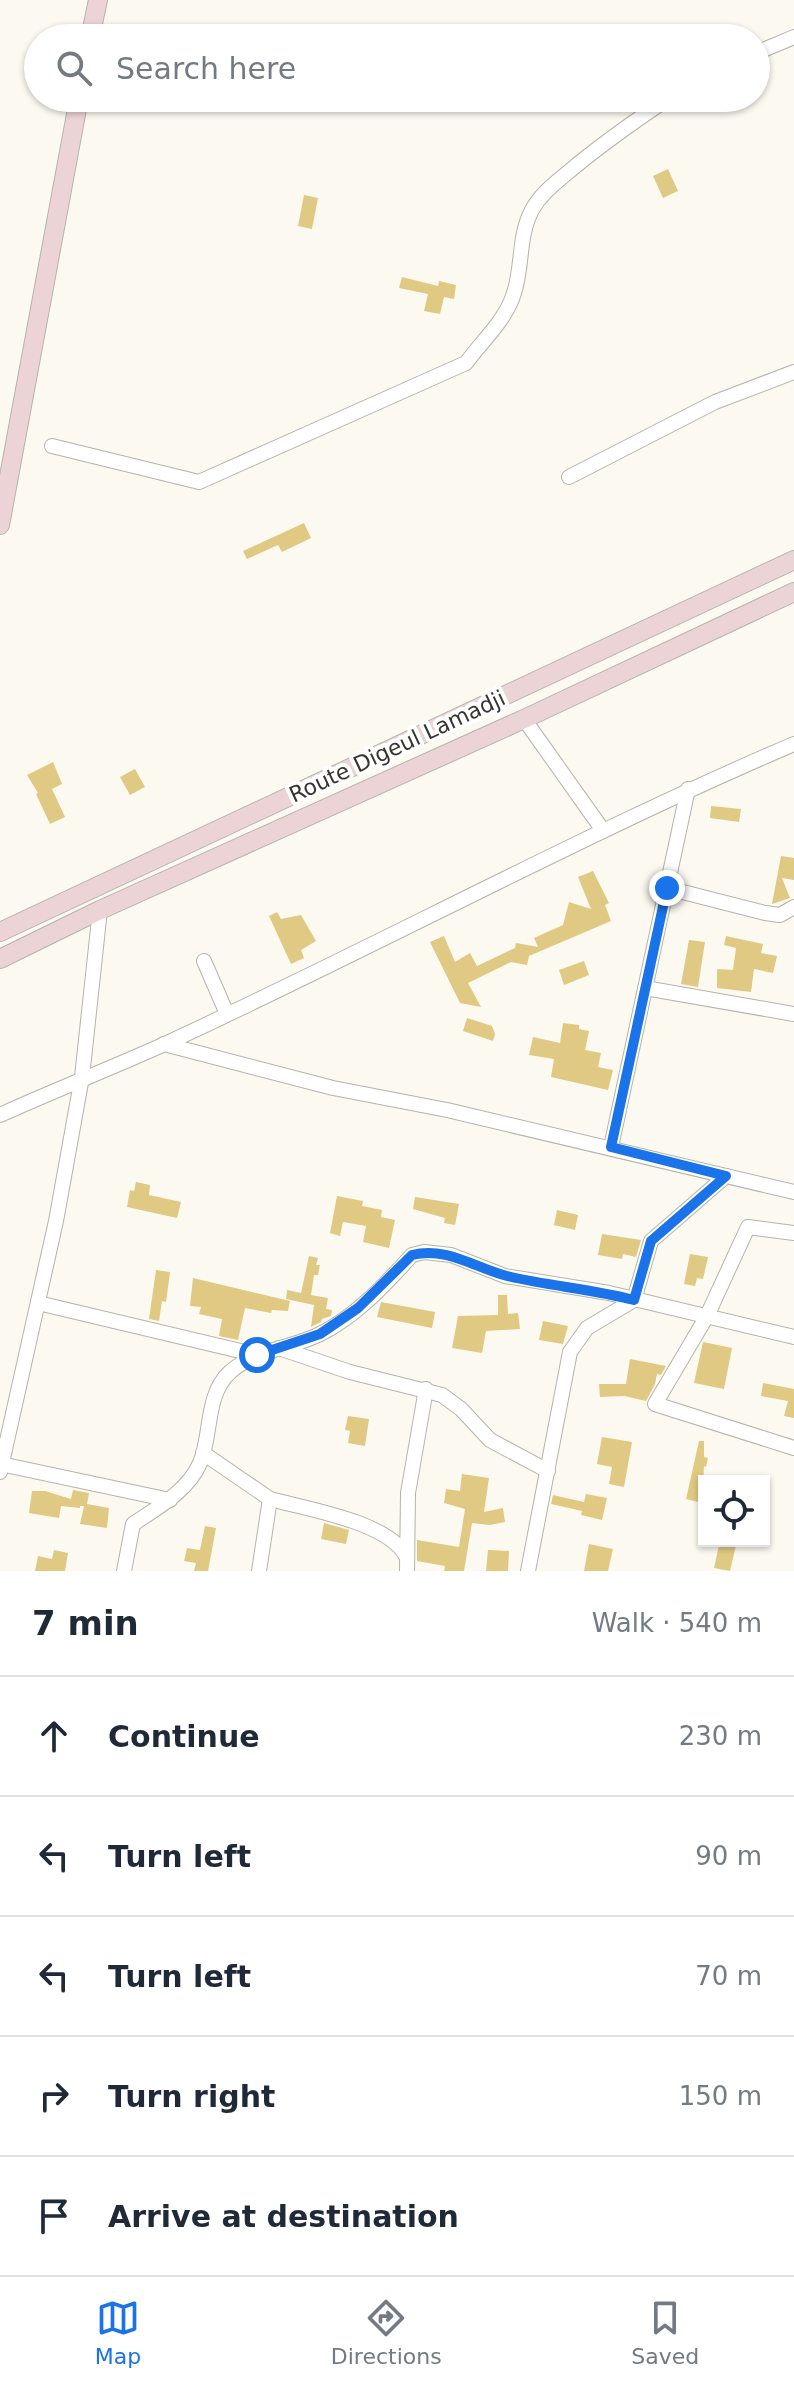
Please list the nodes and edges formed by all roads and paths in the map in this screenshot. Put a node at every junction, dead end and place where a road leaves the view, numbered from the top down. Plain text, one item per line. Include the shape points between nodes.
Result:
1 (98, 0) edge
2 (93, 24) edge
3 (794, 37) edge
4 (770, 47) edge
5 (76, 112) edge
6 (648, 112) edge
7 (794, 372) edge
8 (52, 446) dead end
9 (569, 477) dead end
10 (0, 525) edge
11 (794, 560) edge
12 (794, 592) edge
13 (524, 719) junction
14 (794, 744) edge
15 (688, 789) junction
16 (602, 829) junction
17 (667, 888) junction
18 (794, 907) edge
19 (100, 910) junction
20 (0, 932) edge
21 (0, 959) edge
22 (204, 961) dead end
23 (645, 988) junction
24 (227, 1014) junction
25 (794, 1014) edge
26 (164, 1044) junction
27 (82, 1077) junction
28 (0, 1115) edge
29 (611, 1147) junction
30 (726, 1176) junction
31 (794, 1192) edge
32 (794, 1233) edge
33 (634, 1300) junction
34 (38, 1303) junction
35 (707, 1316) junction
36 (794, 1337) edge
37 (279, 1348) junction
38 (257, 1355) junction
39 (426, 1389) junction
40 (794, 1448) edge
41 (203, 1453) junction
42 (1, 1468) edge
43 (548, 1471) junction
44 (270, 1499) junction
45 (170, 1500) junction
46 (407, 1565) edge
47 (124, 1571) edge
48 (259, 1571) edge
49 (528, 1571) edge

1 - 2 main road
3 - 4 street
5 - 10 main road
6 - 8 street via 605,140 542,194 523,235 506,314 466,363 199,482
7 - 9 street via 715,402
11 - 20 main road, Route Digeul Lamadji
12 - 13 main road, Route Digeul Lamadji
13 - 16 street
13 - 19 main road, Route Digeul Lamadji
14 - 15 street
15 - 16 street
15 - 17 street
16 - 24 street
17 - 18 street via 765,913 780,915
17 - 23 street
19 - 21 main road, Route Digeul Lamadji
19 - 27 street
22 - 24 street
23 - 25 street
23 - 29 street
24 - 26 street
26 - 27 street
26 - 29 street via 333,1088
27 - 28 street
27 - 34 street
29 - 30 street
30 - 31 street
30 - 33 street via 651,1241
32 - 35 street via 748,1227
33 - 35 street
33 - 37 street via 505,1276 451,1255 424,1252 412,1255 358,1308 320,1334
33 - 43 street via 587,1328 570,1352
34 - 38 street
34 - 42 street
35 - 36 street
35 - 40 street via 655,1404
37 - 38 street
37 - 39 street via 350,1372
38 - 41 street via 229,1373 218,1388
39 - 43 street via 461,1409 497,1445
39 - 46 street via 408,1493
41 - 44 street
41 - 45 street
42 - 45 street
43 - 49 street
44 - 46 street via 365,1526 404,1551
44 - 48 street
45 - 47 street via 133,1524

